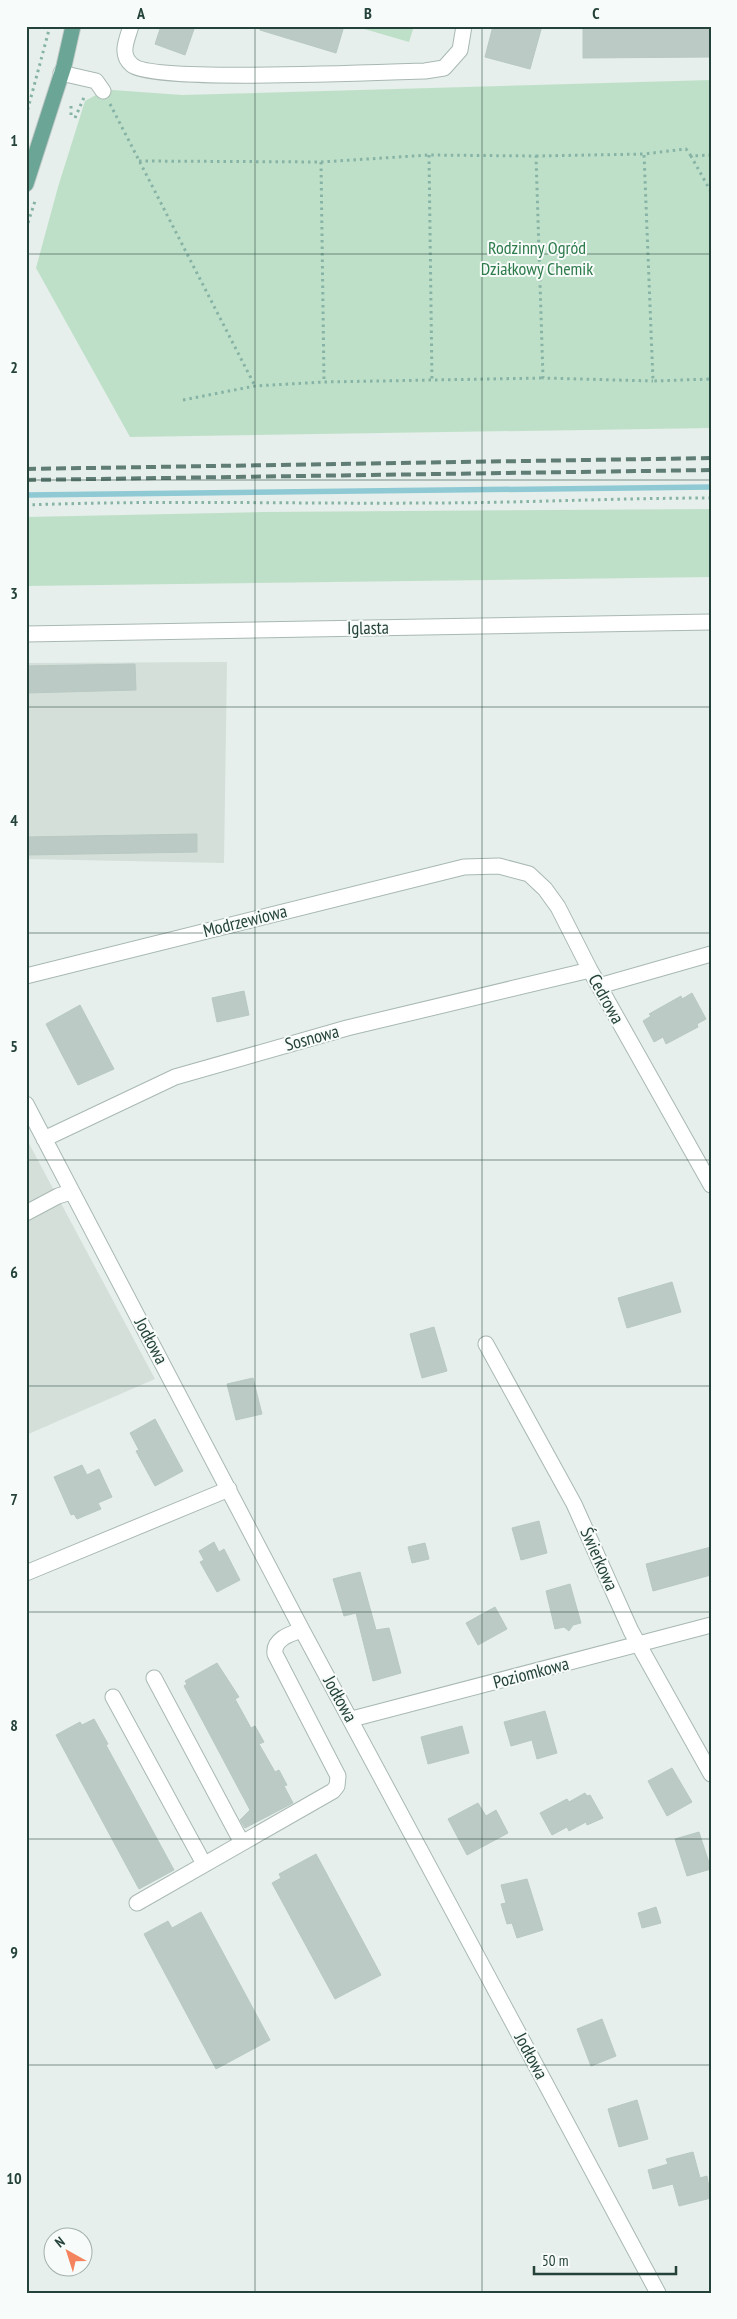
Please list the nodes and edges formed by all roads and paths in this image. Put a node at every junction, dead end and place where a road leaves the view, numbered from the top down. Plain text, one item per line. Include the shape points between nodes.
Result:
1 (50, 26) edge
2 (131, 26) edge
3 (464, 26) edge
4 (73, 27) edge
5 (62, 73) junction
6 (103, 91) joint
7 (26, 116) edge
8 (644, 154) junction
9 (429, 155) junction
10 (711, 155) edge
11 (536, 156) junction
12 (691, 156) junction
13 (139, 161) junction
14 (321, 162) junction
15 (26, 184) edge
16 (711, 192) edge
17 (543, 378) junction
18 (711, 379) edge
19 (653, 380) junction
20 (324, 382) junction
21 (432, 382) junction
22 (255, 386) junction
23 (183, 400) dead end
24 (711, 498) edge
25 (26, 505) edge
26 (711, 622) edge
27 (26, 634) edge
28 (464, 866) joint
29 (711, 954) edge
30 (590, 970) junction
31 (26, 976) edge
32 (599, 986) junction
33 (26, 1104) edge
34 (44, 1139) junction
35 (711, 1185) edge
36 (71, 1192) junction
37 (26, 1213) edge
38 (486, 1344) dead end
39 (228, 1489) junction
40 (26, 1573) edge
41 (711, 1625) edge
42 (302, 1630) junction
43 (640, 1644) junction
44 (154, 1678) dead end
45 (113, 1697) dead end
46 (352, 1719) junction
47 (711, 1774) edge
48 (242, 1843) junction
49 (204, 1864) junction
50 (137, 1903) dead end
51 (658, 2293) edge

1 - 7 path
2 - 3 street via 124,51 127,59 138,69 294,75 444,68 460,50
4 - 5 main road
5 - 6 street via 96,81
5 - 15 main road
6 - 13 path
8 - 11 path
8 - 12 path via 686,150
8 - 19 path
9 - 11 path
9 - 14 path
9 - 21 path
10 - 12 path
11 - 17 path
12 - 16 path
13 - 14 path
13 - 22 path
14 - 20 path
17 - 19 path
17 - 21 path
18 - 19 path
20 - 21 path
20 - 22 path
22 - 23 path
24 - 25 path via 480,503 149,501
26 - 27 street, Iglasta
28 - 30 street, Cedrowa via 499,866 528,874 558,907
28 - 31 street, Modrzewiowa
29 - 32 street
30 - 32 street, Cedrowa
30 - 34 street, Sosnowa via 347,1028 175,1077
32 - 35 street, Cedrowa
33 - 34 street, Jodłowa
34 - 36 street, Jodłowa
36 - 37 street
36 - 39 street, Jodłowa
38 - 43 street, Świerkowa via 574,1504 631,1631
39 - 40 street
39 - 42 street, Jodłowa
41 - 43 street, Poziomkowa
42 - 46 street, Jodłowa
42 - 48 street via 278,1642 275,1654 339,1781 333,1791
43 - 46 street, Poziomkowa
43 - 47 street, Świerkowa
44 - 48 street
45 - 49 street
46 - 51 street, Jodłowa
48 - 49 street
49 - 50 street

